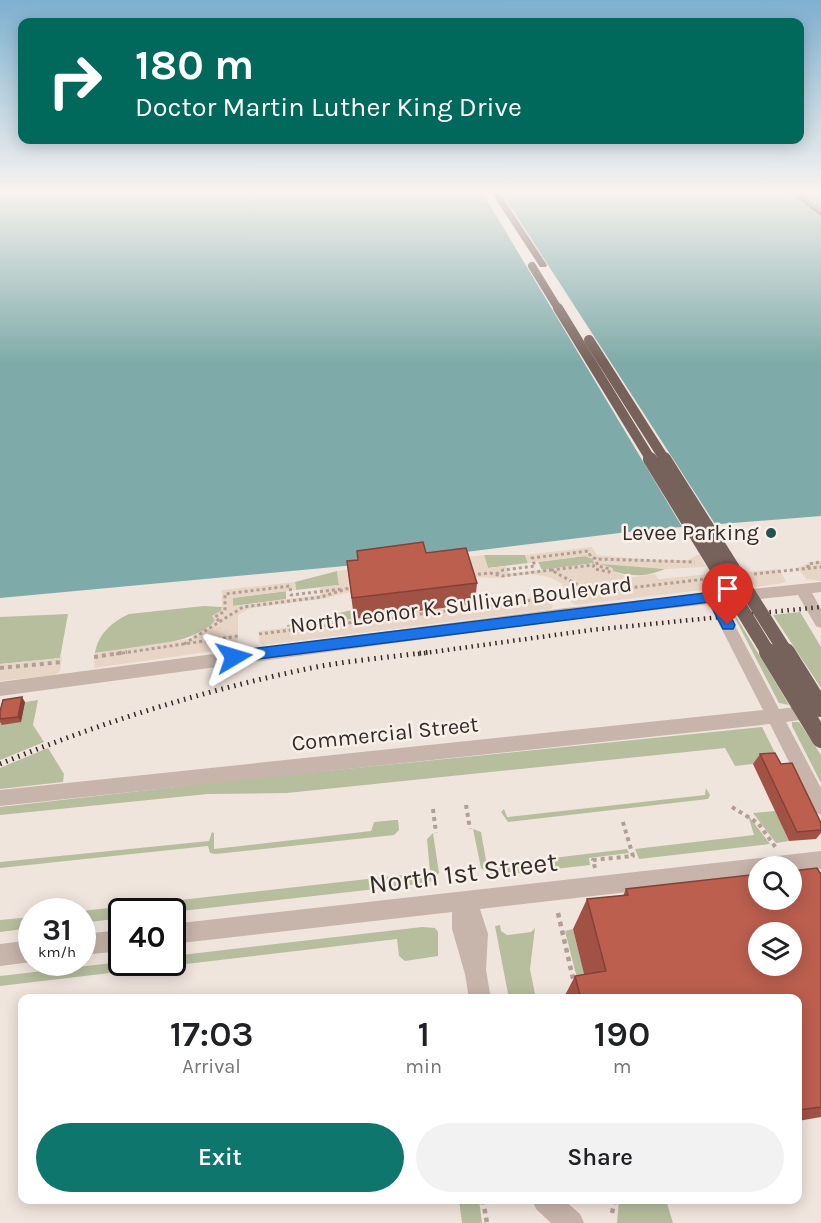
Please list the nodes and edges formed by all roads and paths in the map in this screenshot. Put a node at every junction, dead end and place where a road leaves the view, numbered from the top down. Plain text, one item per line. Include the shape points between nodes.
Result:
1 (521, 249) edge
2 (531, 249) edge
3 (595, 558) junction
4 (703, 561) dead end
5 (821, 562) edge
6 (821, 567) edge
7 (808, 568) junction
8 (551, 570) junction
9 (496, 574) junction
10 (466, 575) edge
11 (748, 575) dead end
12 (713, 578) dead end
13 (821, 587) edge
14 (801, 588) junction
15 (586, 593) junction
16 (568, 596) dead end
17 (713, 597) junction
18 (550, 598) dead end
19 (219, 621) junction
20 (821, 622) edge
21 (259, 633) dead end
22 (238, 636) dead end
23 (184, 644) junction
24 (94, 657) dead end
25 (62, 662) dead end
26 (0, 668) edge
27 (0, 689) edge
28 (821, 710) edge
29 (775, 715) junction
30 (821, 739) edge
31 (0, 798) edge
32 (466, 805) dead end
33 (821, 806) edge
34 (732, 807) dead end
35 (433, 808) dead end
36 (622, 819) dead end
37 (470, 829) dead end
38 (436, 833) dead end
39 (776, 848) dead end
40 (821, 860) edge
41 (802, 862) edge
42 (595, 868) dead end
43 (748, 868) edge
44 (464, 901) junction
45 (558, 913) dead end
46 (186, 932) edge
47 (18, 953) edge
48 (0, 955) edge
49 (576, 992) edge
50 (479, 994) edge
51 (484, 1204) edge
52 (550, 1204) edge
53 (614, 1204) edge
54 (612, 1213) dead end
55 (487, 1223) edge
56 (571, 1223) edge

1 - 30 main road, bridge
2 - 28 main road, bridge
3 - 4 path via 662,563
3 - 8 path via 598,566 610,569 609,572 593,565
3 - 9 path via 588,551 532,558 535,566
5 - 7 path via 808,564
6 - 7 path
7 - 11 path
8 - 9 path
8 - 15 path
9 - 10 path
12 - 15 path
13 - 14 street, North Leonor K. Sullivan Boulevard
14 - 17 street, North Leonor K. Sullivan Boulevard
14 - 20 street
15 - 16 path
17 - 27 street, North Leonor K. Sullivan Boulevard
17 - 29 street
18 - 21 path
19 - 19 path via 243,607 321,597 349,588 291,595 290,586 225,594 225,611 215,616
19 - 23 path
22 - 23 path
23 - 24 path
25 - 26 path
28 - 29 street, Commercial Street
29 - 31 street, Commercial Street
29 - 33 street
32 - 37 path
34 - 39 path via 750,813
35 - 38 path
36 - 42 path via 633,856 593,860
40 - 41 street, North 1st Street
43 - 44 street, North 1st Street
44 - 46 street, North 1st Street
44 - 50 street via 464,944
45 - 49 path
47 - 48 street
51 - 55 path
52 - 56 street
53 - 54 path

